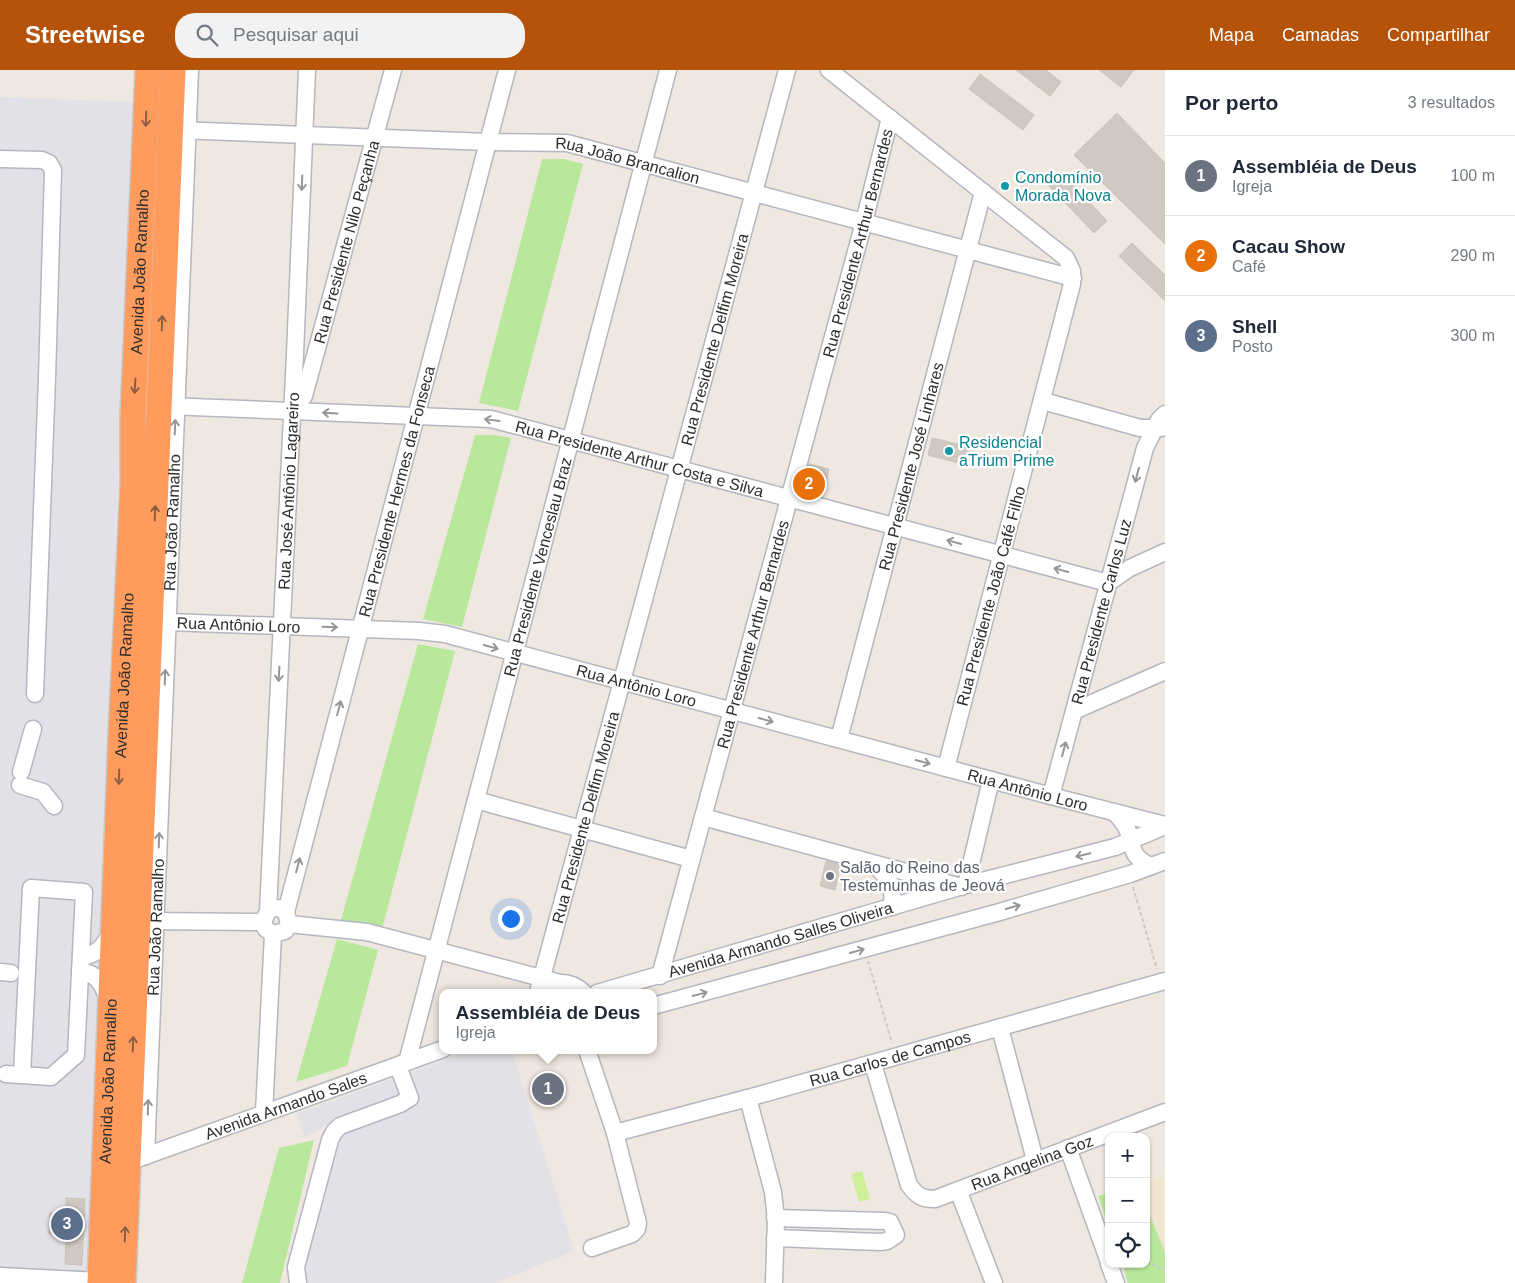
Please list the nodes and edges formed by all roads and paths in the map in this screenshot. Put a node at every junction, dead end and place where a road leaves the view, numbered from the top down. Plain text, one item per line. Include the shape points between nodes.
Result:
1 (148, 70) edge
2 (173, 70) edge
3 (190, 70) edge
4 (306, 70) edge
5 (393, 70) edge
6 (507, 70) edge
7 (668, 70) edge
8 (787, 70) edge
9 (829, 70) edge
10 (890, 118) junction
11 (179, 130) junction
12 (304, 134) junction
13 (375, 137) junction
14 (488, 142) junction
15 (0, 158) edge
16 (643, 162) junction
17 (754, 192) junction
18 (983, 192) junction
19 (864, 222) junction
20 (968, 250) junction
21 (1073, 278) junction
22 (295, 354) junction
23 (315, 359) junction
24 (1042, 401) junction
25 (168, 406) junction
26 (292, 411) junction
27 (1165, 414) edge
28 (133, 416) junction
29 (415, 417) junction
30 (1160, 428) edge
31 (570, 439) junction
32 (679, 468) junction
33 (132, 484) junction
34 (789, 498) junction
35 (895, 526) junction
36 (1165, 552) edge
37 (1001, 554) junction
38 (1108, 583) junction
39 (159, 618) junction
40 (281, 626) junction
41 (360, 628) junction
42 (514, 653) junction
43 (1165, 672) edge
44 (622, 682) junction
45 (35, 694) dead end
46 (732, 711) junction
47 (1074, 711) junction
48 (33, 729) dead end
49 (839, 739) junction
50 (946, 768) junction
51 (991, 780) junction
52 (1051, 796) junction
53 (476, 800) junction
54 (54, 806) dead end
55 (1115, 813) junction
56 (703, 817) junction
57 (1165, 825) edge
58 (582, 829) junction
59 (1130, 842) junction
60 (691, 860) junction
61 (873, 863) junction
62 (1158, 864) edge
63 (1130, 874) junction
64 (964, 886) junction
65 (892, 907) junction
66 (287, 918) junction
67 (114, 921) junction
68 (147, 921) junction
69 (268, 922) junction
70 (864, 948) junction
71 (436, 950) junction
72 (548, 955) junction
73 (81, 963) junction
74 (660, 976) junction
75 (1163, 982) edge
76 (563, 983) junction
77 (538, 989) edge
78 (578, 989) edge
79 (612, 989) edge
80 (657, 1005) edge
81 (110, 1006) junction
82 (1000, 1028) junction
83 (439, 1050) edge
84 (587, 1054) edge
85 (897, 1057) junction
86 (403, 1064) junction
87 (873, 1064) junction
88 (748, 1098) junction
89 (1165, 1112) edge
90 (264, 1113) junction
91 (615, 1133) junction
92 (1068, 1148) junction
93 (137, 1159) junction
94 (1035, 1160) junction
95 (103, 1172) junction
96 (958, 1190) junction
97 (776, 1218) junction
98 (775, 1238) junction
99 (592, 1248) dead end
100 (1105, 1252) edge
101 (1150, 1263) edge
102 (1111, 1268) edge
103 (1165, 1271) edge
104 (0, 1276) edge
105 (108, 1282) edge
106 (298, 1283) edge
107 (774, 1283) edge
108 (994, 1283) edge
109 (1116, 1283) edge

1 -> 28 highway, Avenida João Ramalho
2 - 11 highway, Avenida João Ramalho
3 - 11 street
4 - 12 street, Rua José Antônio Lagareiro
5 - 13 street, Rua Presidente Nilo Peçanha
6 - 14 street, Rua Presidente Hermes da Fonseca
7 - 16 street, Rua Presidente Venceslau Braz
8 - 17 street, Rua Presidente Delfim Moreira
9 - 10 street
10 - 18 street
10 - 19 street, Rua Presidente Arthur Bernardes
11 - 12 street, Rua João Brancalion
25 -> 11 highway, Avenida João Ramalho
12 - 13 street, Rua João Brancalion
12 -> 22 street, Rua José Antônio Lagareiro
13 - 14 street, Rua João Brancalion
13 - 23 street, Rua Presidente Nilo Peçanha
14 - 16 street, Rua João Brancalion via 567,143
14 - 29 street, Rua Presidente Hermes da Fonseca
15 - 45 street via 42,160 53,170
16 - 17 street, Rua João Brancalion
16 - 31 street, Rua Presidente Venceslau Braz
17 - 19 street, Rua João Brancalion
17 - 32 street, Rua Presidente Delfim Moreira
18 - 20 street, Rua Presidente José Linhares
18 - 21 street via 1066,258
19 - 20 street, Rua João Brancalion
19 - 34 street, Rua Presidente Arthur Bernardes
20 - 21 street, Rua João Brancalion
20 - 35 street, Rua Presidente José Linhares
21 - 24 street, Rua Presidente João Café Filho
22 - 23 street via 304,359
22 - 26 street, Rua José Antônio Lagareiro
23 - 26 street, Rua Presidente Nilo Peçanha via 304,396
24 - 30 street via 1140,428
24 - 37 street, Rua Presidente João Café Filho
25 - 26 street, Rua Presidente Arthur Costa e Silva
25 - 28 highway via 144,408
39 -> 25 highway, Avenida João Ramalho
29 -> 26 street, Rua Presidente Arthur Costa e Silva
26 - 40 street, Rua José Antônio Lagareiro
27 - 30 street, Rua Presidente Carlos Luz
28 - 33 highway, Avenida João Ramalho
31 -> 29 street, Rua Presidente Arthur Costa e Silva via 491,419
29 - 41 street, Rua Presidente Hermes da Fonseca
30 -> 38 street, Rua Presidente Carlos Luz via 1145,448
31 - 32 street, Rua Presidente Arthur Costa e Silva
31 - 42 street, Rua Presidente Venceslau Braz
32 - 34 street, Rua Presidente Arthur Costa e Silva
32 - 44 street, Rua Presidente Delfim Moreira
33 - 39 highway via 138,554 137,592 140,602
33 -> 67 highway, Avenida João Ramalho
34 - 35 street, Rua Presidente Arthur Costa e Silva
34 - 46 street, Rua Presidente Arthur Bernardes
37 -> 35 street, Rua Presidente Arthur Costa e Silva
35 - 49 street, Rua Presidente José Linhares
36 - 38 street via 1130,568
38 -> 37 street, Rua Presidente Arthur Costa e Silva
37 - 50 street, Rua Presidente João Café Filho
38 - 47 street, Rua Presidente Carlos Luz
39 - 40 street, Rua Antônio Loro
68 -> 39 highway, Avenida João Ramalho
40 -> 41 street, Rua Antônio Loro
40 -> 69 street, Rua José Antônio Lagareiro
41 -> 42 street, Rua Antônio Loro via 431,632
66 -> 41 street, Rua Presidente Hermes da Fonseca
42 - 44 street, Rua Antônio Loro
42 - 53 street, Rua Presidente Venceslau Braz
43 - 47 street
44 - 46 street, Rua Antônio Loro
44 - 58 street, Rua Presidente Delfim Moreira
46 -> 49 street, Rua Antônio Loro
46 - 56 street, Rua Presidente Arthur Bernardes
52 -> 47 street, Rua Presidente Carlos Luz
48 - 54 street via 21,778 43,792
49 -> 50 street, Rua Antônio Loro
50 - 51 street, Rua Antônio Loro
51 - 52 street, Rua Antônio Loro
51 - 64 street
52 - 55 street, Rua Antônio Loro
53 - 58 street
53 - 71 street, Rua Presidente Venceslau Braz
55 - 57 street, Rua Antônio Loro
55 - 59 street via 1126,826
56 - 60 street, Rua Presidente Arthur Bernardes
56 - 61 street
57 - 59 street, Avenida Armando Salles Oliveira
58 - 60 street
58 - 72 street, Rua Presidente Delfim Moreira
59 - 62 street via 1137,858
59 -> 64 street, Avenida Armando Salles Oliveira
60 - 74 street, Rua Presidente Arthur Bernardes
61 - 64 street
61 - 65 street via 891,884
62 - 63 street, Avenida Armando Salles Oliveira
70 -> 63 street, Avenida Armando Salles Oliveira
63 - 75 path
64 - 65 street, Avenida Armando Salles Oliveira
65 - 74 street, Avenida Armando Salles Oliveira
66 - 69 street via 279,908 271,909
66 - 69 street via 287,927 281,933
66 - 71 street via 367,932
67 - 73 street via 101,947
67 - 81 highway, Avenida João Ramalho
68 - 69 street
93 -> 68 highway, Avenida João Ramalho
69 - 90 street, Rua José Antônio Lagareiro
80 -> 70 street, Avenida Armando Salles Oliveira
70 - 85 path
71 - 77 street via 514,971
71 - 86 street, Rua Presidente Venceslau Braz
72 - 76 street via 552,969
72 - 77 street, Rua Presidente Delfim Moreira
73 - 73 street via 84,892 31,888 14,1074 51,1076 76,1055
73 - 81 street via 99,979
74 - 79 street, Avenida Armando Salles Oliveira
75 - 82 street, Rua Carlos de Campos
76 - 77 street
76 - 78 street
81 - 95 highway, Avenida João Ramalho
82 - 85 street, Rua Carlos de Campos
82 - 94 street
83 - 86 street, Avenida Armando Sales
84 - 91 street
85 - 87 street, Rua Carlos de Campos
86 - 90 street, Avenida Armando Sales
86 - 106 street via 410,1098 340,1126 330,1140 296,1267
87 - 88 street, Rua Carlos de Campos
87 - 96 street, Rua Angelina Goz via 915,1193 935,1199
88 - 91 street, Rua Carlos de Campos
88 - 97 street via 773,1192
89 - 92 street, Rua Angelina Goz
90 - 93 street, Avenida Armando Sales
91 - 99 street via 638,1223 632,1234
92 - 94 street, Rua Angelina Goz
92 - 100 street
93 - 95 highway
105 -> 93 highway, Avenida João Ramalho
94 - 96 street, Rua Angelina Goz
95 - 105 highway, Avenida João Ramalho
96 - 108 street
97 - 98 street
97 - 98 street via 886,1221 890,1222 896,1235 880,1242
98 - 107 street
101 - 103 path
102 - 109 street
104 - 105 street

